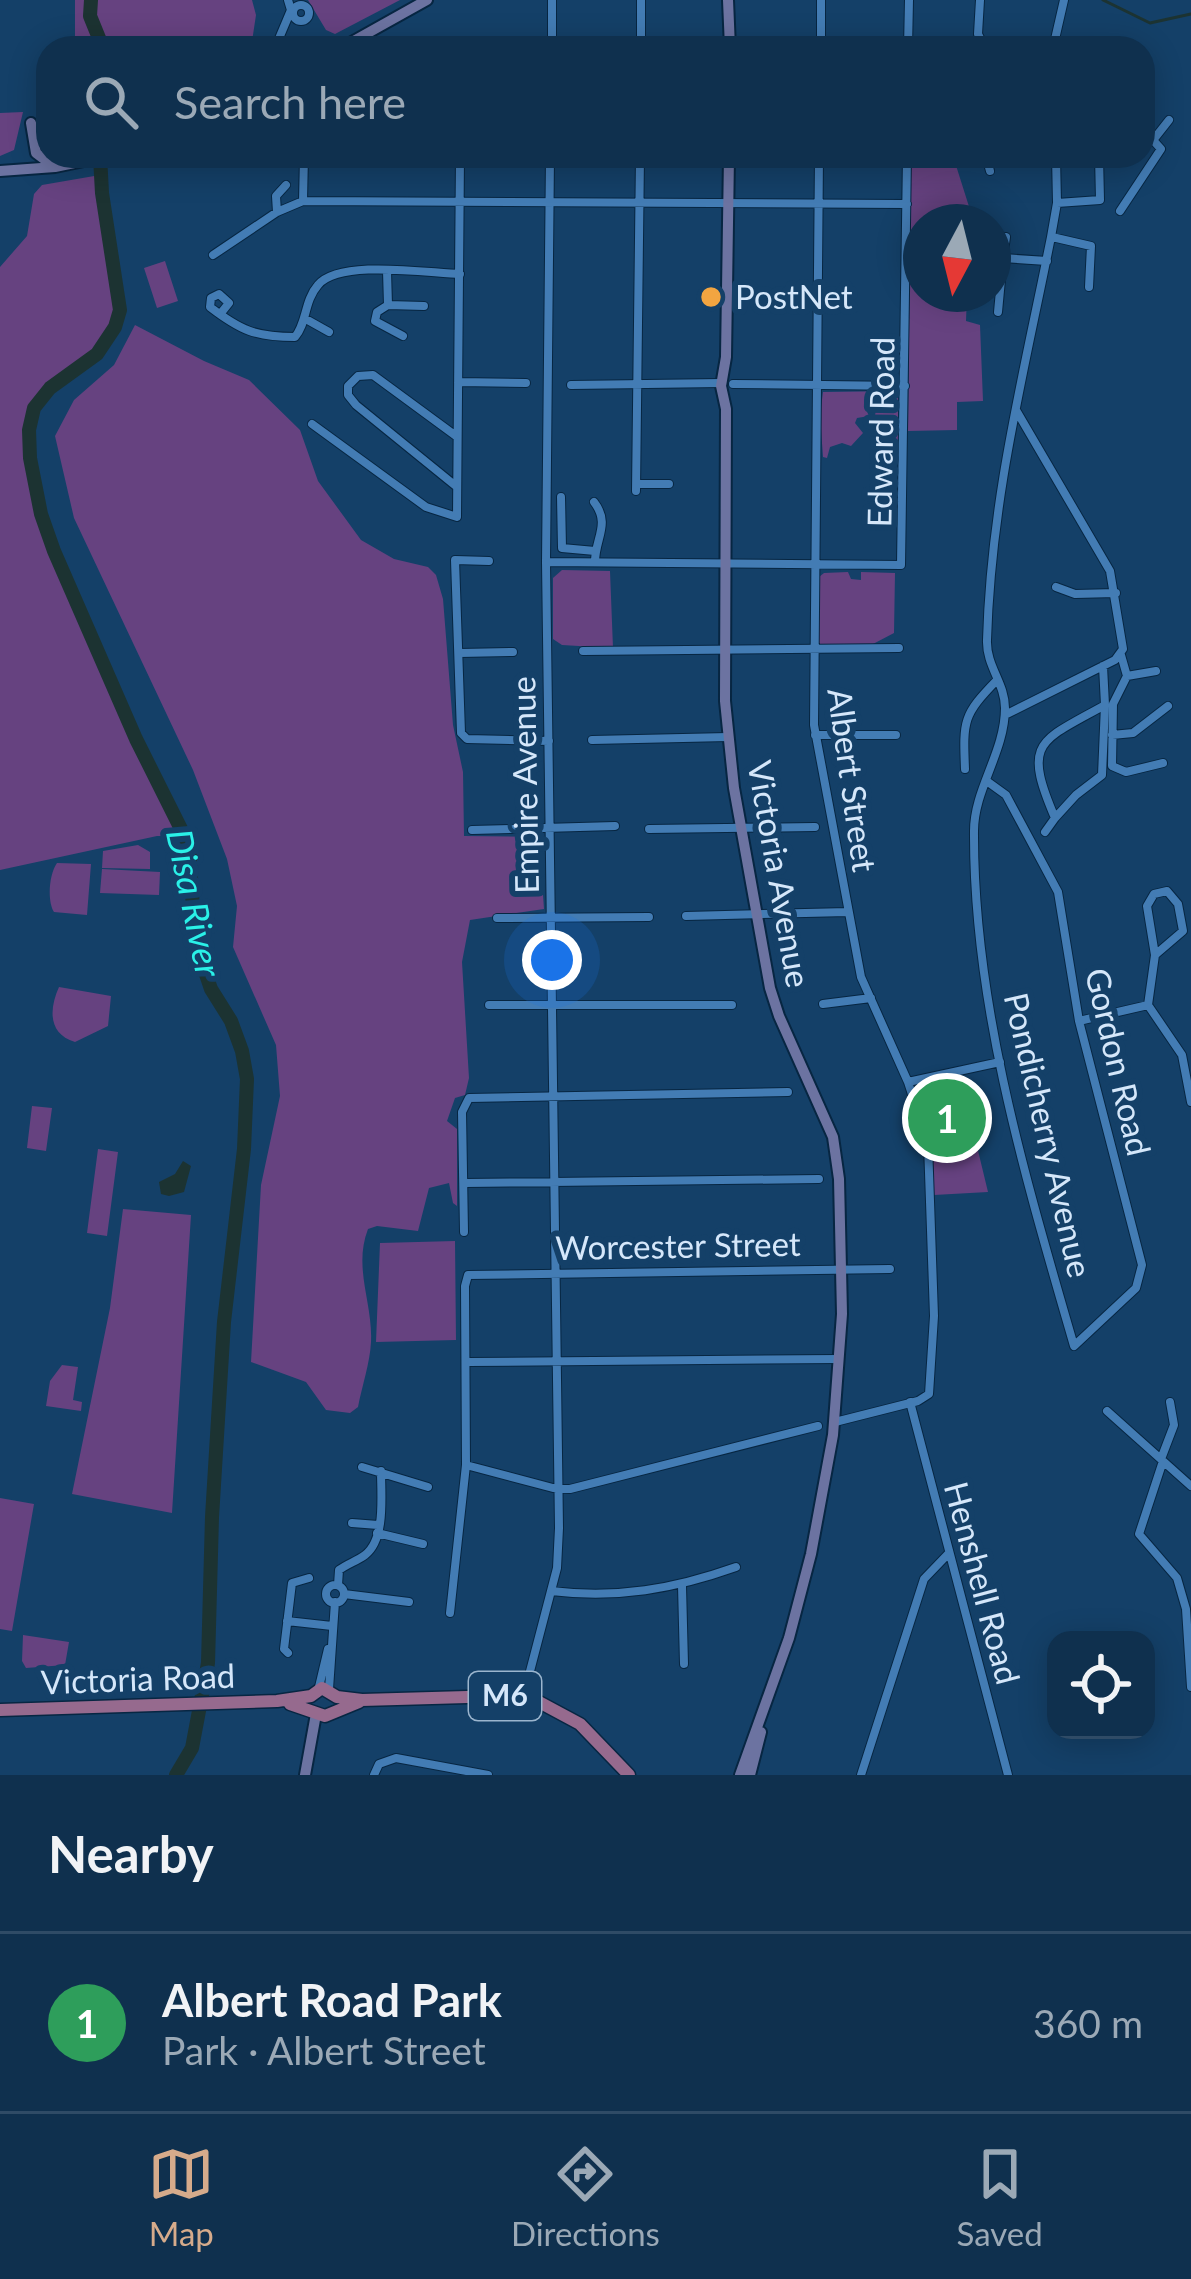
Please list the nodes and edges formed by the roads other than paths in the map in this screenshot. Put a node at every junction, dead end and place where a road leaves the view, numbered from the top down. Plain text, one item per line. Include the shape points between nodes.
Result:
1 (428, 0) edge
2 (552, 0) edge
3 (641, 0) edge
4 (821, 0) edge
5 (908, 0) edge
6 (980, 0) edge
7 (1064, 0) edge
8 (730, 3) edge
9 (289, 5) edge
10 (281, 35) joint
11 (363, 36) edge
12 (551, 36) edge
13 (641, 36) edge
14 (730, 36) edge
15 (820, 36) edge
16 (908, 36) edge
17 (980, 36) edge
18 (1056, 36) edge
19 (1169, 119) dead end
20 (31, 124) dead end
21 (1155, 138) edge
22 (36, 153) edge
23 (42, 168) edge
24 (304, 168) edge
25 (460, 168) edge
26 (550, 168) edge
27 (640, 168) edge
28 (729, 168) edge
29 (819, 168) edge
30 (907, 168) edge
31 (989, 168) edge
32 (1057, 168) edge
33 (1099, 168) edge
34 (1149, 168) edge
35 (0, 171) edge
36 (990, 171) dead end
37 (286, 185) dead end
38 (303, 201) junction
39 (459, 202) junction
40 (550, 202) junction
41 (639, 202) junction
42 (728, 203) junction
43 (1057, 203) junction
44 (903, 204) edge
45 (907, 204) edge
46 (819, 205) junction
47 (1120, 211) dead end
48 (278, 212) junction
49 (1052, 237) junction
50 (213, 255) dead end
51 (1011, 258) edge
52 (1047, 261) junction
53 (387, 271) junction
54 (460, 274) junction
55 (1089, 287) dead end
56 (388, 305) junction
57 (424, 306) dead end
58 (905, 312) edge
59 (221, 313) dead end
60 (304, 318) junction
61 (328, 332) dead end
62 (403, 336) dead end
63 (458, 382) junction
64 (526, 383) dead end
65 (637, 383) junction
66 (726, 385) junction
67 (817, 385) junction
68 (571, 386) dead end
69 (904, 386) junction
70 (1015, 409) junction
71 (312, 424) dead end
72 (456, 436) junction
73 (669, 484) dead end
74 (458, 488) junction
75 (561, 497) dead end
76 (594, 502) dead end
77 (595, 550) junction
78 (489, 561) dead end
79 (546, 562) junction
80 (595, 562) junction
81 (724, 565) junction
82 (814, 567) junction
83 (1056, 587) dead end
84 (1116, 593) junction
85 (898, 648) dead end
86 (723, 650) junction
87 (812, 650) junction
88 (583, 651) dead end
89 (513, 652) dead end
90 (460, 653) junction
91 (1121, 655) junction
92 (1103, 666) junction
93 (1156, 670) dead end
94 (1127, 676) junction
95 (998, 680) junction
96 (1105, 705) junction
97 (1168, 706) dead end
98 (1004, 715) junction
99 (815, 735) junction
100 (896, 735) dead end
101 (1112, 735) junction
102 (728, 737) junction
103 (592, 740) dead end
104 (549, 741) junction
105 (1163, 763) dead end
106 (965, 770) dead end
107 (988, 782) junction
108 (1055, 818) junction
109 (615, 826) dead end
110 (740, 826) junction
111 (814, 827) dead end
112 (550, 828) junction
113 (649, 829) dead end
114 (472, 830) dead end
115 (1045, 832) dead end
116 (848, 912) junction
117 (756, 915) junction
118 (686, 916) dead end
119 (551, 917) junction
120 (649, 917) dead end
121 (497, 918) dead end
122 (1155, 955) junction
123 (872, 998) junction
124 (823, 1004) dead end
125 (489, 1005) dead end
126 (552, 1005) junction
127 (732, 1005) dead end
128 (1148, 1005) junction
129 (1079, 1021) junction
130 (1186, 1056) edge
131 (1000, 1062) junction
132 (908, 1082) junction
133 (788, 1092) dead end
134 (553, 1095) junction
135 (1191, 1102) edge
136 (819, 1179) dead end
137 (555, 1183) junction
138 (465, 1184) junction
139 (464, 1232) dead end
140 (843, 1268) junction
141 (890, 1269) dead end
142 (556, 1271) junction
143 (1074, 1346) joint
144 (841, 1359) junction
145 (557, 1360) junction
146 (468, 1362) junction
147 (910, 1402) junction
148 (1171, 1402) dead end
149 (1107, 1411) dead end
150 (835, 1422) junction
151 (818, 1426) dead end
152 (1162, 1460) junction
153 (466, 1466) junction
154 (362, 1467) dead end
155 (381, 1471) junction
156 (428, 1486) dead end
157 (1191, 1486) edge
158 (559, 1490) junction
159 (352, 1522) dead end
160 (377, 1529) junction
161 (423, 1544) dead end
162 (950, 1553) junction
163 (736, 1567) dead end
164 (1191, 1572) edge
165 (309, 1578) dead end
166 (1178, 1578) junction
167 (682, 1586) junction
168 (341, 1590) junction
169 (551, 1591) junction
170 (335, 1602) junction
171 (410, 1602) dead end
172 (449, 1613) dead end
173 (287, 1621) junction
174 (332, 1626) junction
175 (288, 1653) dead end
176 (684, 1664) dead end
177 (772, 1688) junction
178 (1191, 1688) edge
179 (523, 1698) junction
180 (323, 1703) junction
181 (0, 1710) edge
182 (625, 1773) edge
183 (305, 1775) edge
184 (374, 1775) edge
185 (488, 1775) edge
186 (740, 1775) edge
187 (750, 1775) edge
188 (861, 1775) edge
189 (1008, 1775) edge

1 - 11 street
2 - 12 street
3 - 13 street
4 - 15 street
5 - 16 street
6 - 17 street
7 - 18 street
8 - 14 street
9 - 10 street
9 - 10 street via 304,5 310,16
19 - 21 street
20 - 22 street
23 - 35 street
24 - 38 street
25 - 39 street
26 - 40 street, Empire Avenue
27 - 41 street
28 - 42 street, Victoria Avenue
29 - 46 street, Albert Street
30 - 45 street, Edward Road
31 - 36 street
32 - 43 street, Pondicherry Avenue
33 - 43 street via 1100,200
34 - 47 street
37 - 48 street via 276,196
38 - 39 street
38 - 48 street
39 - 40 street
39 - 54 street
40 - 41 street
40 - 79 street, Empire Avenue
41 - 42 street
41 - 65 street
42 - 46 street
42 - 66 street, Victoria Avenue
43 - 49 street, Pondicherry Avenue
44 - 46 street
46 - 67 street, Albert Street
48 - 50 street
49 - 52 street, Pondicherry Avenue
49 - 55 street via 1091,246
51 - 52 street
52 - 70 street, Pondicherry Avenue
53 - 54 street
53 - 56 street
53 - 60 street via 326,278
54 - 63 street
56 - 57 street
56 - 62 street via 375,321
58 - 69 street, Edward Road
59 - 60 street via 239,329 290,338
60 - 61 street
63 - 64 street
63 - 72 street
65 - 66 street
65 - 68 street
65 - 73 street via 636,487
66 - 67 street
66 - 81 street, Victoria Avenue
67 - 69 street
67 - 82 street, Albert Street
69 - 82 street, Edward Road via 901,565
70 - 84 street
70 - 95 street, Pondicherry Avenue via 998,495 986,645
71 - 74 street via 426,508 457,517
72 - 74 street
72 - 74 street via 373,375 356,376 347,388 356,405
75 - 77 street via 562,548
76 - 77 street via 603,515
77 - 80 street
78 - 90 street via 455,560
79 - 80 street
79 - 104 street, Empire Avenue
80 - 81 street
81 - 82 street
81 - 86 street, Victoria Avenue
82 - 87 street, Albert Street
83 - 84 street
84 - 91 street
85 - 87 street
86 - 87 street
86 - 88 street
86 - 102 street, Victoria Avenue
87 - 99 street, Albert Street
89 - 90 street
90 - 104 street via 460,729 467,739
91 - 92 street
91 - 94 street
92 - 96 street
92 - 98 street
93 - 94 street
94 - 101 street via 1114,696
95 - 98 street, Pondicherry Avenue
95 - 106 street via 969,709
96 - 108 street via 1103,773
96 - 108 street via 1040,750 1039,777
97 - 101 street via 1133,733
98 - 107 street, Pondicherry Avenue
99 - 100 street
99 - 116 street, Albert Street
101 - 105 street via 1115,770
102 - 103 street
102 - 110 street, Victoria Avenue
104 - 112 street, Empire Avenue
107 - 129 street, Gordon Road via 1006,795 1058,892
107 - 131 street, Pondicherry Avenue via 974,839
108 - 115 street
109 - 112 street
110 - 111 street
110 - 113 street
110 - 117 street, Victoria Avenue
112 - 114 street
112 - 119 street, Empire Avenue
116 - 117 street
116 - 123 street, Albert Street
117 - 118 street
117 - 140 street, Victoria Avenue via 778,1016 833,1137
119 - 120 street
119 - 121 street
119 - 126 street, Empire Avenue
122 - 122 street via 1183,932 1167,890 1147,907
122 - 128 street
123 - 124 street
123 - 132 street, Albert Street
125 - 126 street
126 - 127 street
126 - 134 street, Empire Avenue
128 - 129 street
128 - 130 street
129 - 143 street, Gordon Road via 1143,1274
130 - 135 street
131 - 132 street
131 - 143 street, Pondicherry Avenue
132 - 147 street, Albert Street via 928,1144 934,1316 928,1394
133 - 134 street
134 - 137 street, Empire Avenue
134 - 138 street via 464,1101
136 - 137 street
137 - 138 street
137 - 142 street, Empire Avenue
138 - 139 street
140 - 141 street, Worcester Street
140 - 142 street, Worcester Street
140 - 144 street, Victoria Avenue
142 - 145 street, Empire Avenue
142 - 146 street, Worcester Street via 468,1275
144 - 145 street
144 - 150 street, Victoria Avenue
145 - 146 street
145 - 158 street, Empire Avenue
146 - 153 street
147 - 150 street
147 - 162 street, Henshell Road
148 - 152 street via 1174,1425
149 - 152 street
150 - 177 street, Victoria Avenue via 808,1568
151 - 158 street
152 - 157 street
152 - 166 street via 1139,1534
153 - 158 street
153 - 172 street
154 - 155 street
155 - 156 street
155 - 160 street
158 - 169 street, Empire Avenue
159 - 160 street
160 - 161 street
160 - 168 street via 367,1554 339,1570
162 - 188 street via 924,1579
162 - 189 street, Henshell Road
163 - 167 street
164 - 166 street
165 - 173 street via 292,1583
166 - 178 street
167 - 169 street via 603,1596
167 - 176 street
168 - 170 street
168 - 170 street via 331,1586 327,1593
168 - 171 street
169 - 179 street, Empire Avenue
170 - 174 street
173 - 174 street
173 - 175 street
174 - 180 street
177 - 186 street, Victoria Avenue
177 - 187 street, Victoria Avenue
179 - 180 main road, Victoria Road / M6
179 - 182 main road, Victoria Road / M6 via 567,1714
180 - 181 main road, Victoria Road / M6
180 - 183 street
184 - 185 street via 396,1758

